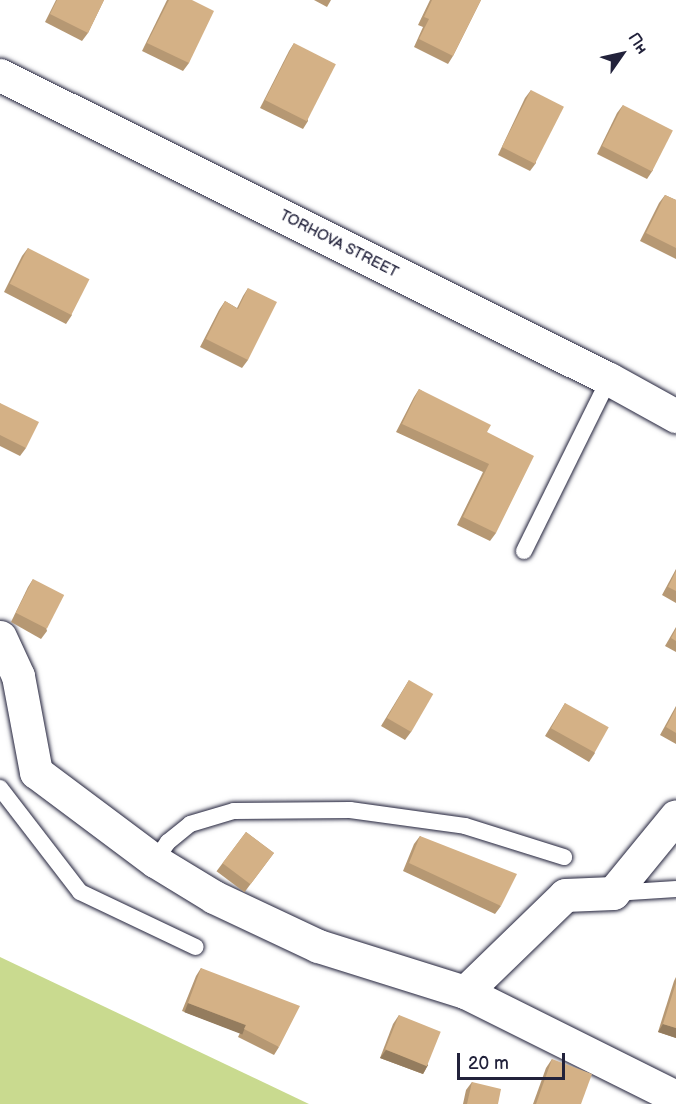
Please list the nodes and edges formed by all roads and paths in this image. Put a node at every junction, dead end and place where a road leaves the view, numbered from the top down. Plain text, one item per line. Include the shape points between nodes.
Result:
1 (0, 75) edge
2 (609, 379) junction
3 (676, 416) edge
4 (524, 551) dead end
5 (0, 637) edge
6 (0, 788) edge
7 (676, 816) edge
8 (564, 857) dead end
9 (155, 861) junction
10 (676, 889) edge
11 (613, 893) junction
12 (196, 947) dead end
13 (465, 992) junction
14 (676, 1097) edge

1 - 2 street, TORHOVA STREET
2 - 3 street, TORHOVA STREET
2 - 4 lane
5 - 9 street via 18,676 36,772
6 - 12 lane via 80,892
7 - 11 street
8 - 9 lane via 465,826 350,810 234,811 190,824 168,842
9 - 13 street via 214,897 318,946
10 - 11 lane
11 - 13 street via 565,896
13 - 14 street

